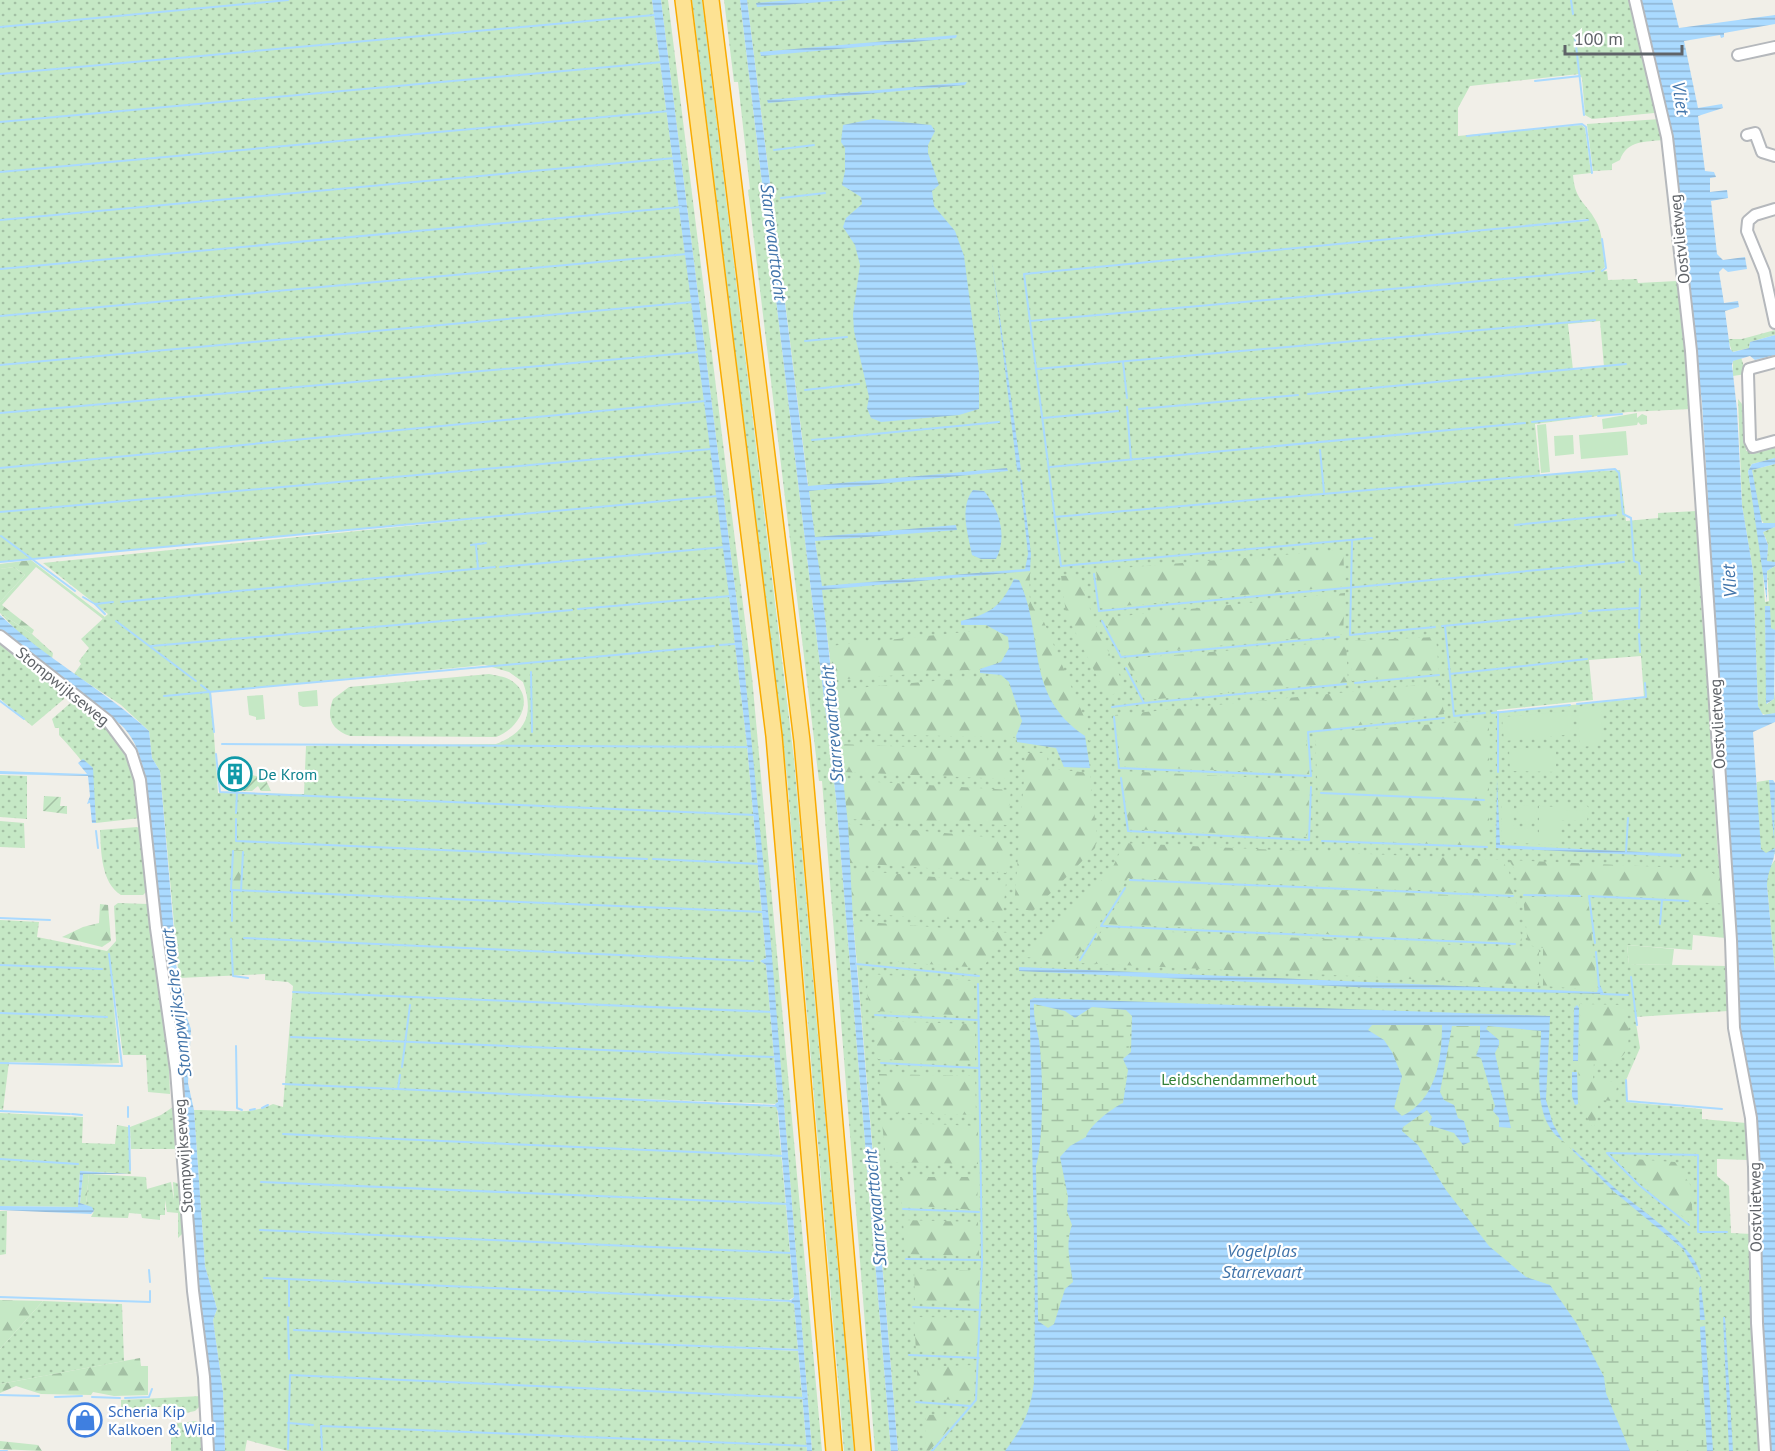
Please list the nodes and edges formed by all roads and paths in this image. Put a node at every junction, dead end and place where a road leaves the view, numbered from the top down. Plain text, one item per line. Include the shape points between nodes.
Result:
1 (683, 0) edge
2 (711, 0) edge
3 (1635, 0) edge
4 (1775, 47) edge
5 (1738, 55) dead end
6 (1746, 135) dead end
7 (1775, 156) edge
8 (1775, 208) edge
9 (1775, 323) edge
10 (1775, 362) edge
11 (1775, 441) edge
12 (0, 636) edge
13 (208, 1451) edge
14 (834, 1451) edge
15 (862, 1451) edge
16 (1765, 1451) edge

1 - 14 highway via 774,736
2 - 15 highway via 802,741
3 - 16 street, Oostvlietweg via 1667,137 1696,404 1733,1014 1754,1157 1757,1323
4 - 5 street
6 - 7 street via 1755,133 1762,152
8 - 9 street via 1755,215 1748,221 1747,231 1764,272
10 - 11 street via 1749,369 1748,374 1750,441 1753,447
12 - 13 street, Stompwijkseweg via 115,728 131,752 140,780 176,1070

